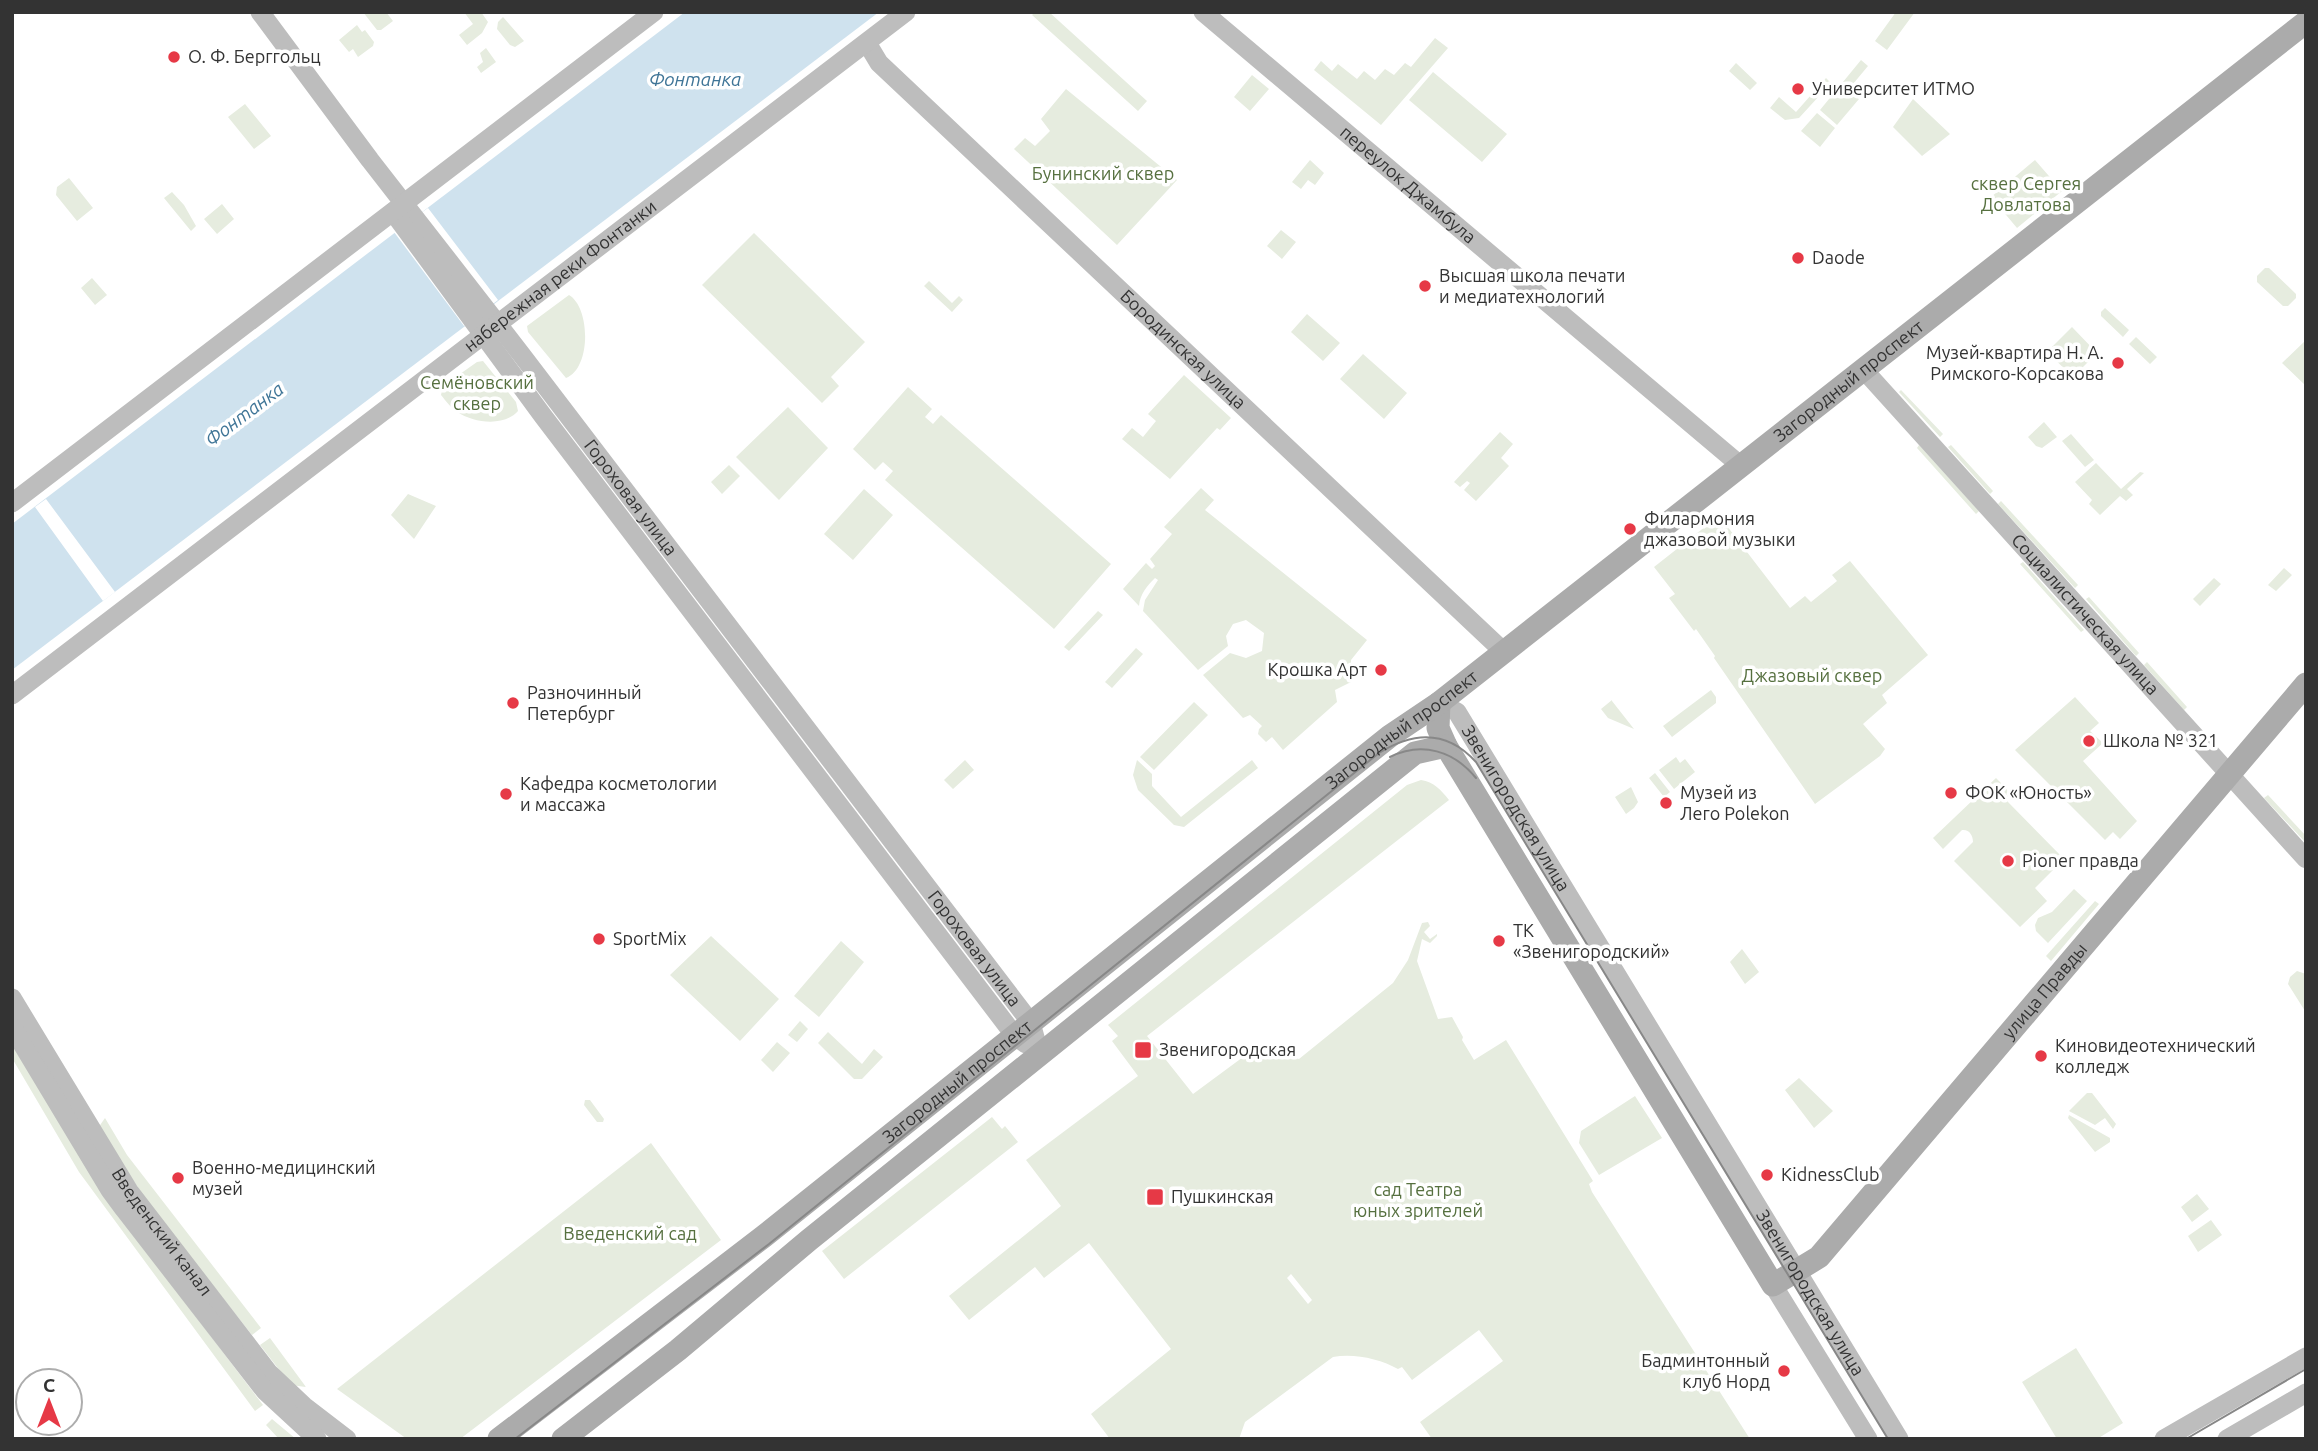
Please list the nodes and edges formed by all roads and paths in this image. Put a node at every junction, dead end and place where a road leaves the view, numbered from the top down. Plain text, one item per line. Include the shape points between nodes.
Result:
1 (260, 12) edge
2 (654, 12) edge
3 (906, 12) edge
4 (1203, 12) edge
5 (2306, 22) edge
6 (867, 43) junction
7 (404, 215) junction
8 (485, 323) junction
9 (1863, 369) junction
10 (1740, 465) junction
11 (16, 493) edge
12 (1504, 652) junction
13 (2306, 684) edge
14 (12, 695) edge
15 (1439, 703) junction
16 (1446, 746) junction
17 (2228, 775) junction
18 (2306, 859) edge
19 (12, 998) edge
20 (12, 1027) edge
21 (1023, 1029) junction
22 (1040, 1055) junction
23 (1796, 1270) junction
24 (1773, 1285) junction
25 (2306, 1357) edge
26 (2306, 1393) edge
27 (317, 1439) edge
28 (347, 1439) edge
29 (499, 1439) edge
30 (563, 1439) edge
31 (1868, 1439) edge
32 (1899, 1439) edge
33 (2164, 1439) edge
34 (2227, 1439) edge

1 - 7 street
2 - 7 street
3 - 6 street, набережная реки Фонтанки
4 - 10 street, переулок Джамбула
5 - 9 main road, Загородный проспект
6 - 8 street, набережная реки Фонтанки
6 - 12 street, Бородинская улица via 879,63
7 - 8 street, Гороховая улица
7 - 11 street
8 - 14 street, набережная реки Фонтанки
8 - 21 street, Гороховая улица
9 - 10 main road, Загородный проспект
9 - 17 street, Социалистическая улица
10 - 12 main road, Загородный проспект
12 - 15 main road, Загородный проспект
13 - 17 main road, улица Правды
15 - 16 main road, Звенигородская улица via 1438,728
15 - 21 main road, Загородный проспект via 1390,736
15 - 23 street, Звенигородская улица via 1457,712
16 - 22 main road, Загородный проспект via 1415,753
16 - 24 main road, Звенигородская улица
17 - 18 street, Социалистическая улица
17 - 23 main road, улица Правды via 1870,1199 1819,1256
19 - 28 street, Введенский канал via 129,1191 269,1373
20 - 27 street, Введенский канал via 124,1209 265,1391
21 - 22 street, Гороховая улица
21 - 29 main road, Загородный проспект via 764,1237
22 - 30 main road, Загородный проспект
23 - 24 main road, улица Правды
23 - 32 street, Звенигородская улица
24 - 31 street, Звенигородская улица
25 - 33 street
26 - 34 street

